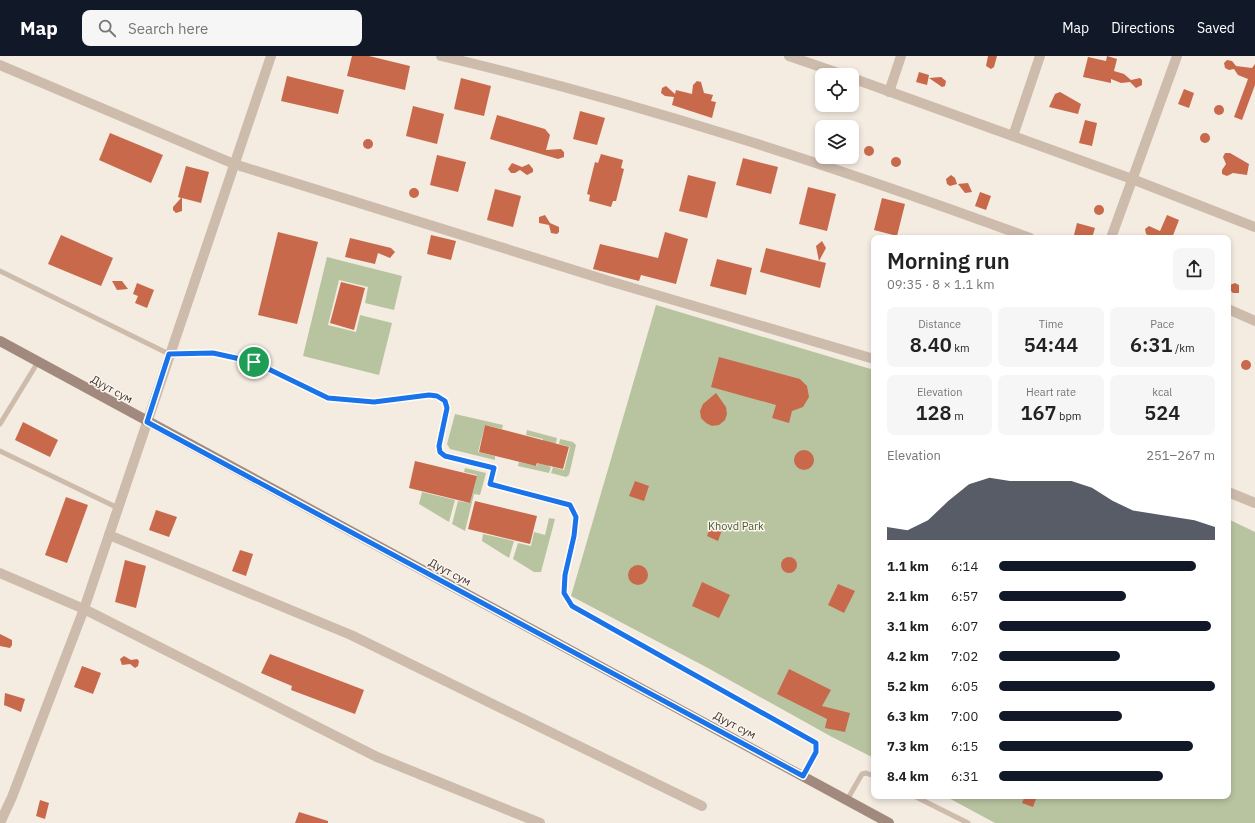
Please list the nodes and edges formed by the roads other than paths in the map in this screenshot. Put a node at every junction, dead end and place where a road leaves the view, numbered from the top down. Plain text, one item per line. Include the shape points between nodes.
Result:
1 (271, 56) edge
2 (441, 56) edge
3 (789, 56) edge
4 (901, 56) edge
5 (1040, 56) edge
6 (1177, 56) edge
7 (0, 66) edge
8 (824, 68) edge
9 (859, 81) edge
10 (889, 92) junction
11 (1013, 136) junction
12 (234, 164) junction
13 (1132, 179) junction
14 (1255, 227) edge
15 (1022, 235) edge
16 (1112, 235) edge
17 (0, 271) edge
18 (1231, 311) edge
19 (1255, 321) edge
20 (0, 341) edge
21 (169, 354) junction
22 (871, 358) edge
23 (38, 362) junction
24 (147, 422) junction
25 (0, 424) edge
26 (0, 451) edge
27 (1231, 493) edge
28 (1255, 503) edge
29 (118, 508) junction
30 (109, 534) junction
31 (0, 573) edge
32 (84, 609) junction
33 (871, 775) edge
34 (803, 776) junction
35 (920, 799) edge
36 (847, 800) junction
37 (702, 806) dead end
38 (0, 823) edge
39 (540, 823) edge
40 (889, 823) edge
41 (967, 823) edge

1 - 12 street
2 - 15 street via 648,110 795,155
3 - 8 street
4 - 10 street
5 - 11 street
6 - 13 street
7 - 12 street
9 - 10 street
10 - 11 street
11 - 13 street
12 - 21 street
12 - 22 street via 608,281
13 - 14 street
13 - 16 street
17 - 21 lane
18 - 19 street
20 - 23 main road, Дуут сум
21 - 24 street
21 - 34 lane via 213,353 254,362 328,398 374,402 429,395 445,401 447,408 440,452 445,456 494,468 490,484 570,505 576,517 564,593 572,606 816,743 816,752
23 - 24 main road, Дуут сум
23 - 25 lane
24 - 29 street
24 - 34 main road, Дуут сум
26 - 29 lane
27 - 28 street
29 - 30 street
30 - 32 street
30 - 37 street via 351,635
31 - 32 street
32 - 38 street via 12,798
32 - 39 street via 377,757
33 - 36 lane via 862,774
34 - 36 main road, Дуут сум
35 - 41 lane
36 - 40 main road, Дуут сум

